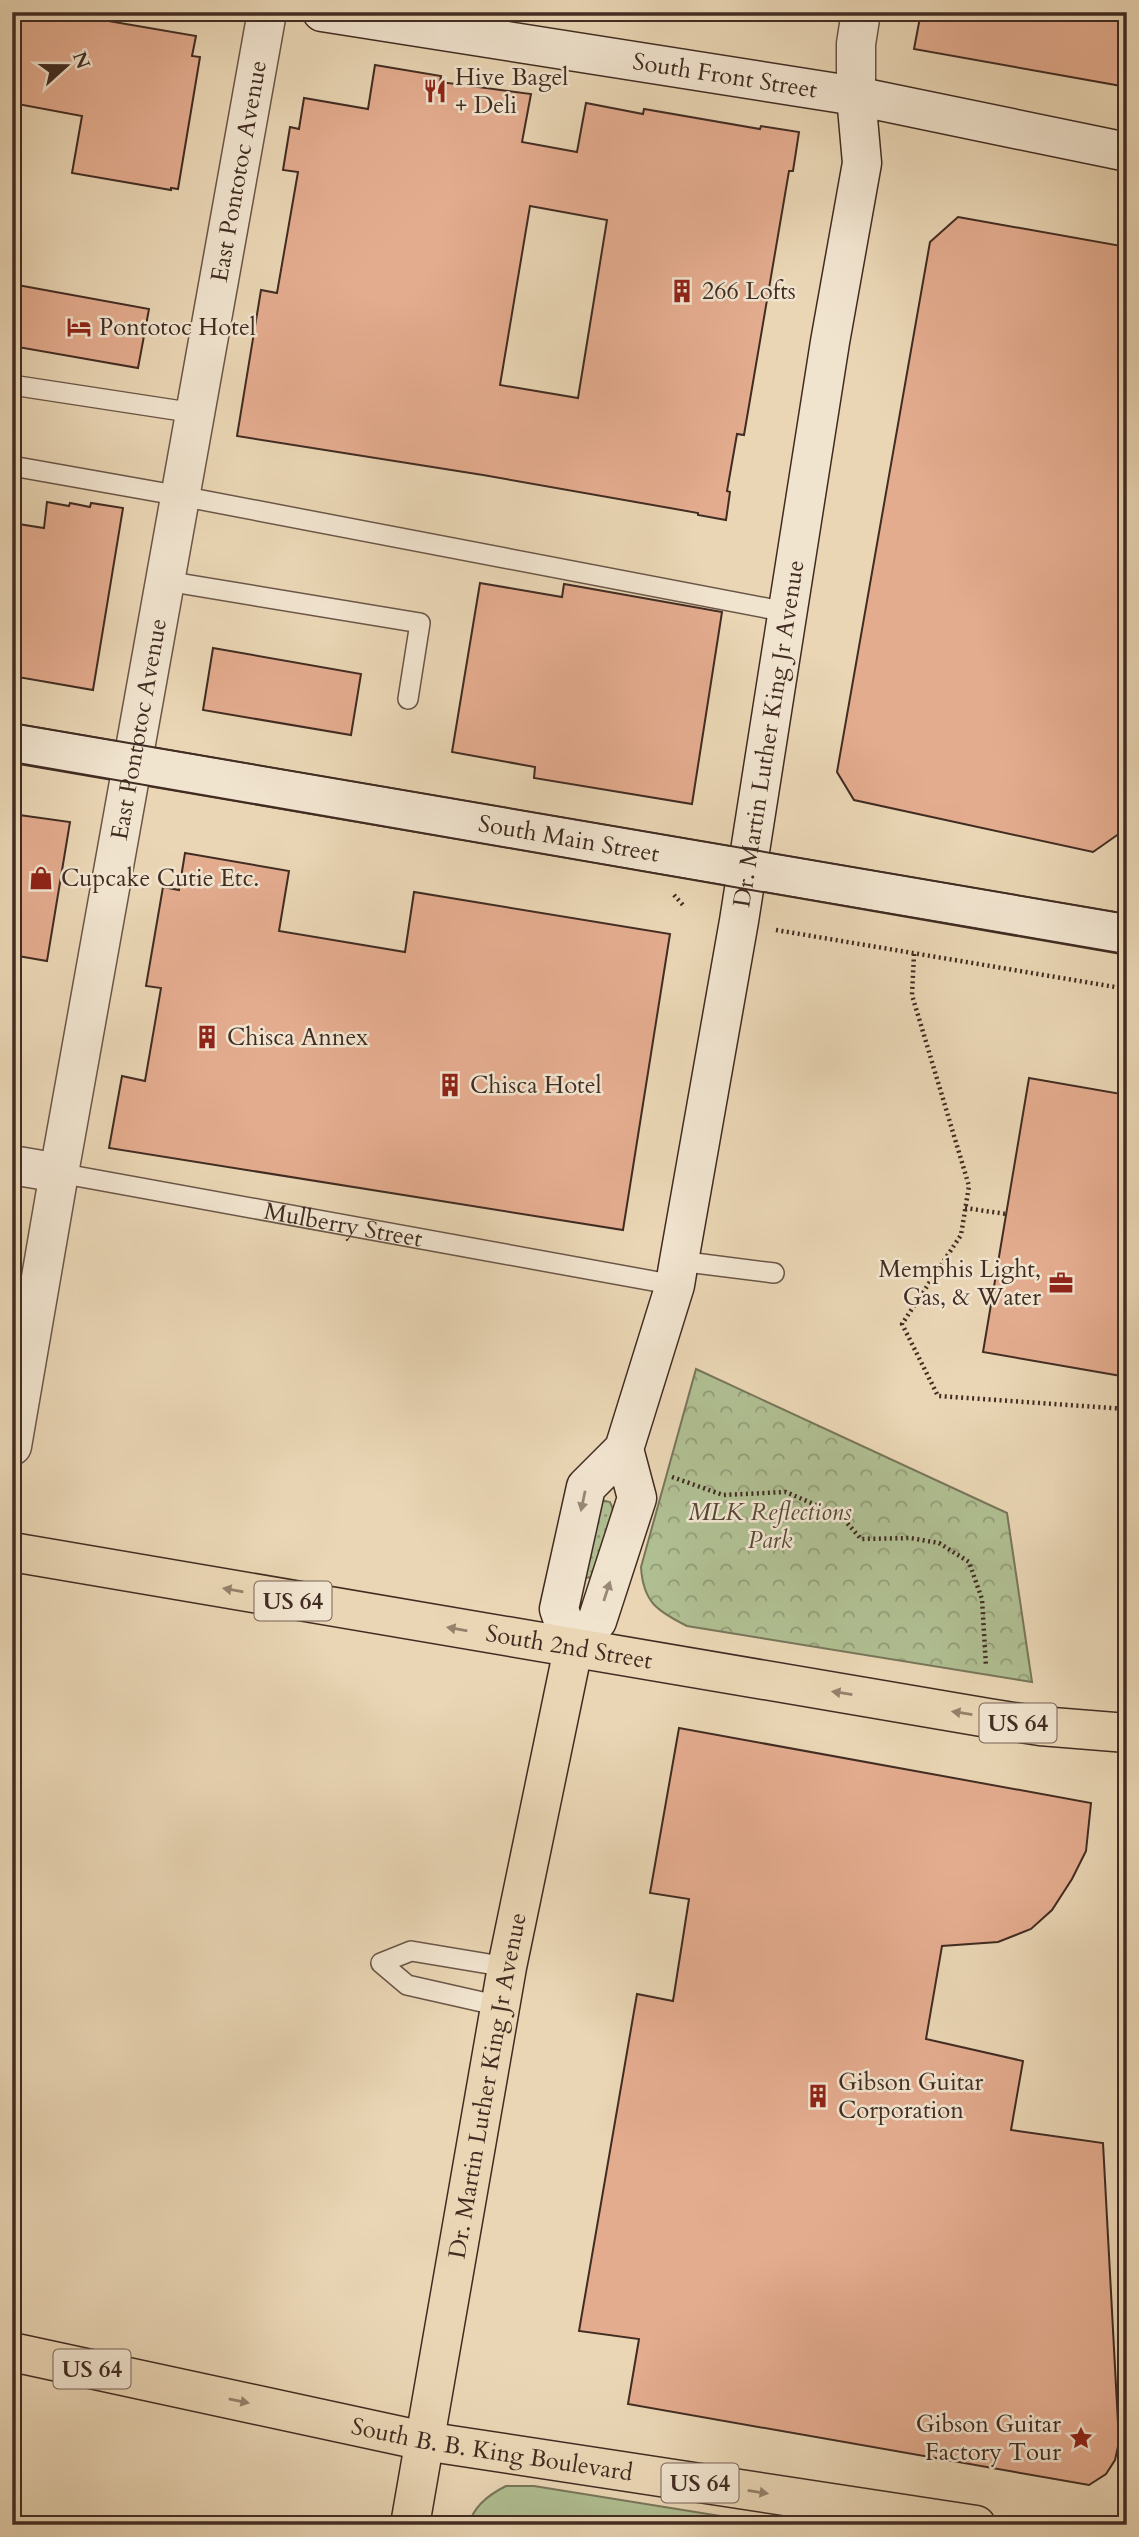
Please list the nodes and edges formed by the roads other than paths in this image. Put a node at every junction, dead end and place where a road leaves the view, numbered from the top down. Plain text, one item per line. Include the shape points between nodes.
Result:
1 (267, 12) edge
2 (322, 12) edge
3 (861, 12) edge
4 (856, 96) junction
5 (1127, 152) edge
6 (12, 385) edge
7 (195, 413) junction
8 (12, 466) edge
9 (181, 496) junction
10 (166, 581) junction
11 (787, 612) junction
12 (408, 699) dead end
13 (12, 743) edge
14 (132, 763) junction
15 (747, 869) junction
16 (1127, 934) edge
17 (12, 1164) edge
18 (59, 1173) junction
19 (677, 1273) junction
20 (774, 1273) dead end
21 (12, 1446) edge
22 (624, 1449) junction
23 (12, 1552) edge
24 (573, 1649) junction
25 (1127, 1733) edge
26 (507, 1967) junction
27 (500, 2006) junction
28 (12, 2352) edge
29 (424, 2441) junction
30 (410, 2525) edge
31 (976, 2525) edge

1 - 7 street, East Pontotoc Avenue
2 - 4 street, South Front Street
3 - 4 street, Dr. Martin Luther King Jr Avenue
4 - 5 street, South Front Street
4 - 11 street, Dr. Martin Luther King Jr Avenue via 862,163
6 - 7 lane
7 - 9 street, East Pontotoc Avenue
8 - 9 lane
9 - 10 street, East Pontotoc Avenue
9 - 11 lane
10 - 12 lane via 421,623
10 - 14 street, East Pontotoc Avenue
11 - 15 street, Dr. Martin Luther King Jr Avenue
13 - 14 street, South Main Street
14 - 15 street, South Main Street
14 - 18 street, East Pontotoc Avenue
15 - 16 street, South Main Street
15 - 19 street, Dr. Martin Luther King Jr Avenue
17 - 18 street, Mulberry Street
18 - 19 lane, Mulberry Street
18 - 21 street, East Pontotoc Avenue
19 - 20 lane, Mulberry Street
19 - 22 street, Dr. Martin Luther King Jr Avenue
24 -> 22 street, Dr. Martin Luther King Jr Avenue via 597,1621 637,1498
22 -> 24 street, Dr. Martin Luther King Jr Avenue via 586,1488 559,1609
24 -> 23 main road, South 2nd Street / US 64
25 -> 24 main road, South 2nd Street / US 64 via 1040,1726
24 - 26 main road, Dr. Martin Luther King Jr Avenue
26 - 27 main road, Dr. Martin Luther King Jr Avenue
26 - 27 lane via 411,1951 381,1963 407,1985
27 - 29 main road, Dr. Martin Luther King Jr Avenue
28 -> 29 main road, South B. B. King Boulevard / US 64
29 - 30 main road, Dr. Martin Luther King Jr Avenue
29 -> 31 main road, South B. B. King Boulevard / US 64

